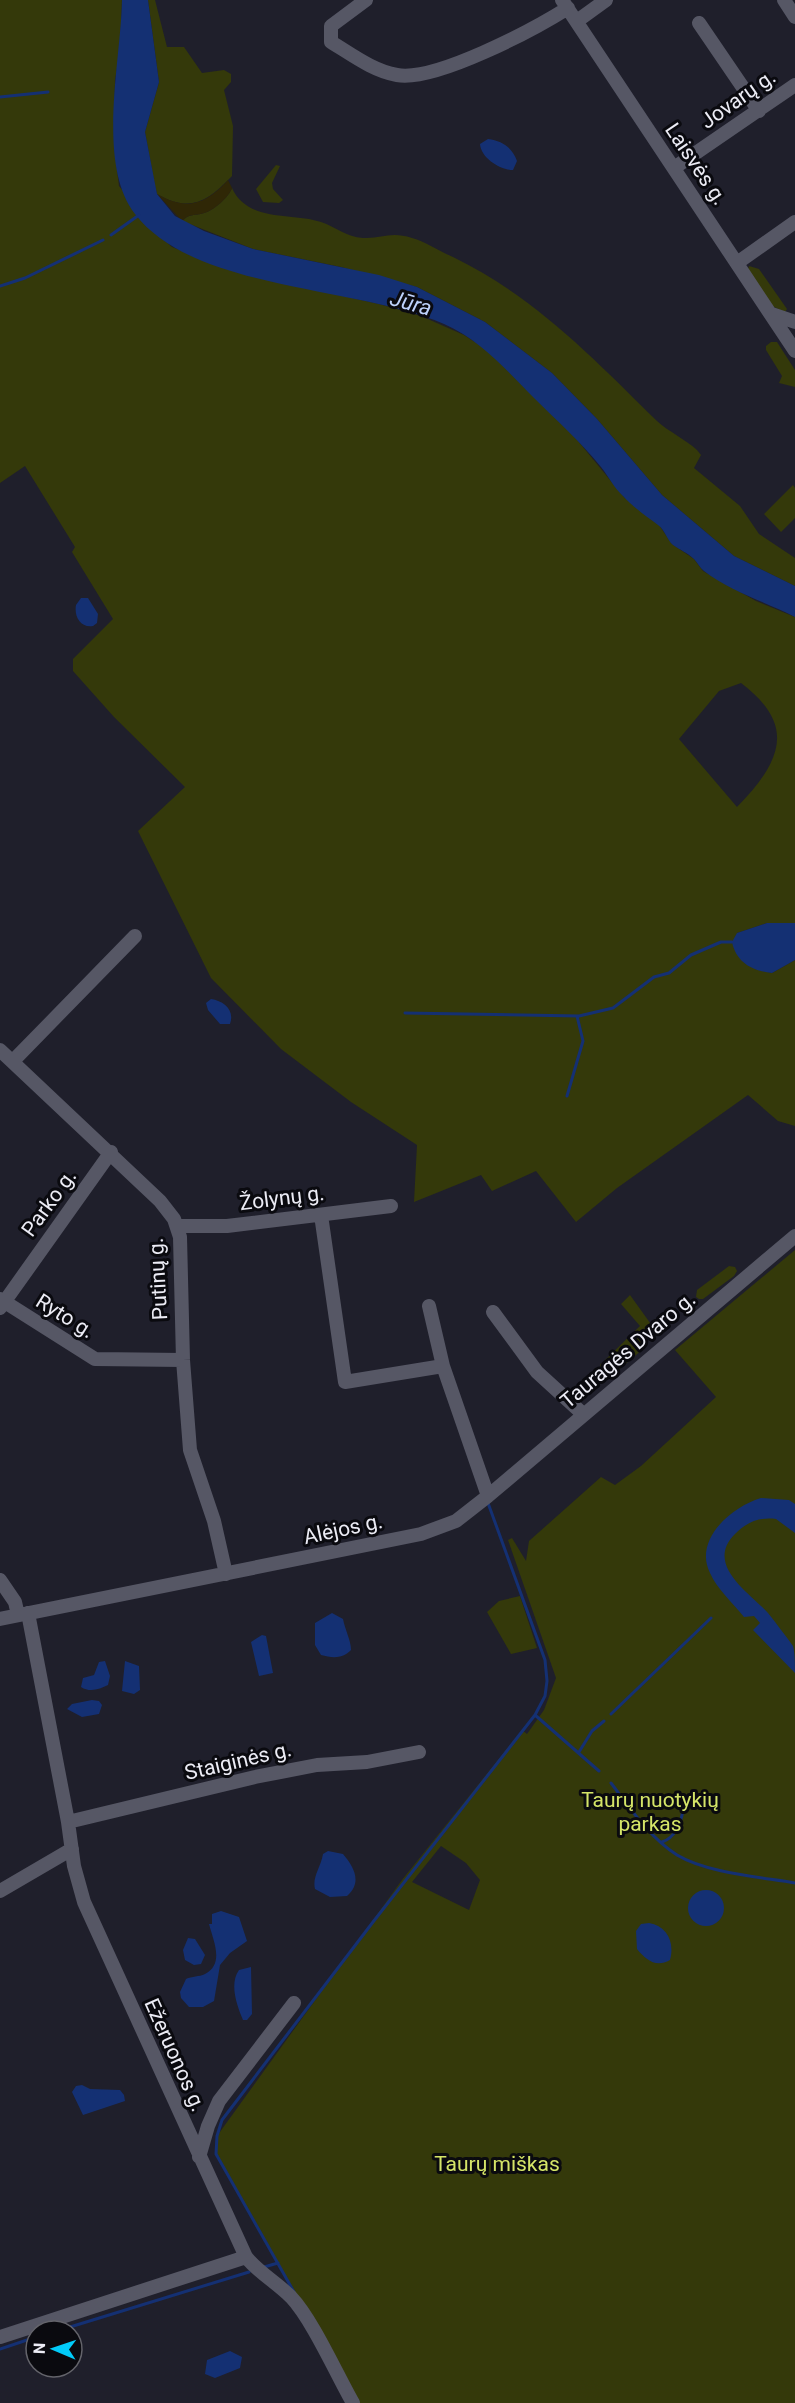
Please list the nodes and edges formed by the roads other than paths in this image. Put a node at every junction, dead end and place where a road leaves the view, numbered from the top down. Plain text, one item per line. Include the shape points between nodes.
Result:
1 (366, 0) edge
2 (606, 0) edge
3 (784, 0) edge
4 (565, 4) edge
5 (795, 17) edge
6 (577, 21) junction
7 (699, 23) dead end
8 (795, 86) edge
9 (759, 111) junction
10 (674, 168) junction
11 (795, 222) edge
12 (737, 263) junction
13 (772, 314) junction
14 (795, 322) edge
15 (795, 351) edge
16 (135, 936) dead end
17 (0, 1050) edge
18 (13, 1061) junction
19 (111, 1152) junction
20 (391, 1206) dead end
21 (321, 1215) junction
22 (177, 1226) junction
23 (795, 1236) edge
24 (2, 1303) edge
25 (429, 1306) dead end
26 (493, 1312) dead end
27 (183, 1360) junction
28 (443, 1366) junction
29 (584, 1414) junction
30 (488, 1496) junction
31 (226, 1574) junction
32 (0, 1581) edge
33 (23, 1614) junction
34 (0, 1619) edge
35 (419, 1752) dead end
36 (68, 1822) junction
37 (72, 1849) junction
38 (0, 1891) edge
39 (294, 2003) dead end
40 (198, 2157) junction
41 (246, 2257) junction
42 (0, 2337) edge
43 (353, 2403) edge

1 - 4 street via 331,26 331,42 382,71 417,76 493,47
2 - 6 street
3 - 5 street
4 - 6 street, Laisvės g.
6 - 10 street, Laisvės g.
7 - 9 street
8 - 9 street, Jovarų g.
9 - 10 street, Jovarų g.
10 - 12 street, Laisvės g.
11 - 12 street
12 - 13 street, Laisvės g.
13 - 14 street
13 - 15 street, Laisvės g.
16 - 18 street
17 - 18 street, Putinų g.
18 - 19 street, Putinų g.
19 - 22 street, Putinų g. via 160,1201
19 - 24 street, Parko g.
20 - 21 street, Žolynų g.
21 - 22 street, Žolynų g. via 227,1226
21 - 28 street via 345,1382
22 - 27 street, Putinų g.
23 - 29 street, Tauragės Dvaro g.
24 - 27 street, Ryto g. via 95,1359
25 - 28 street
26 - 29 street via 537,1372
27 - 31 street, Putinų g. via 190,1450 214,1521
28 - 30 street
29 - 30 street, Tauragės Dvaro g.
30 - 31 street, Alėjos g. via 461,1518 435,1531
31 - 33 street, Alėjos g.
32 - 33 street
33 - 34 street, Alėjos g.
33 - 36 street, Ežeruonos g.
35 - 36 street, Staiginės g. via 255,1777
36 - 37 street, Ežeruonos g.
37 - 38 street
37 - 40 street, Ežeruonos g. via 84,1902
39 - 40 street via 219,2101
40 - 41 street, Ežeruonos g.
41 - 42 street
41 - 43 street, Ežeruonos g. via 297,2305

